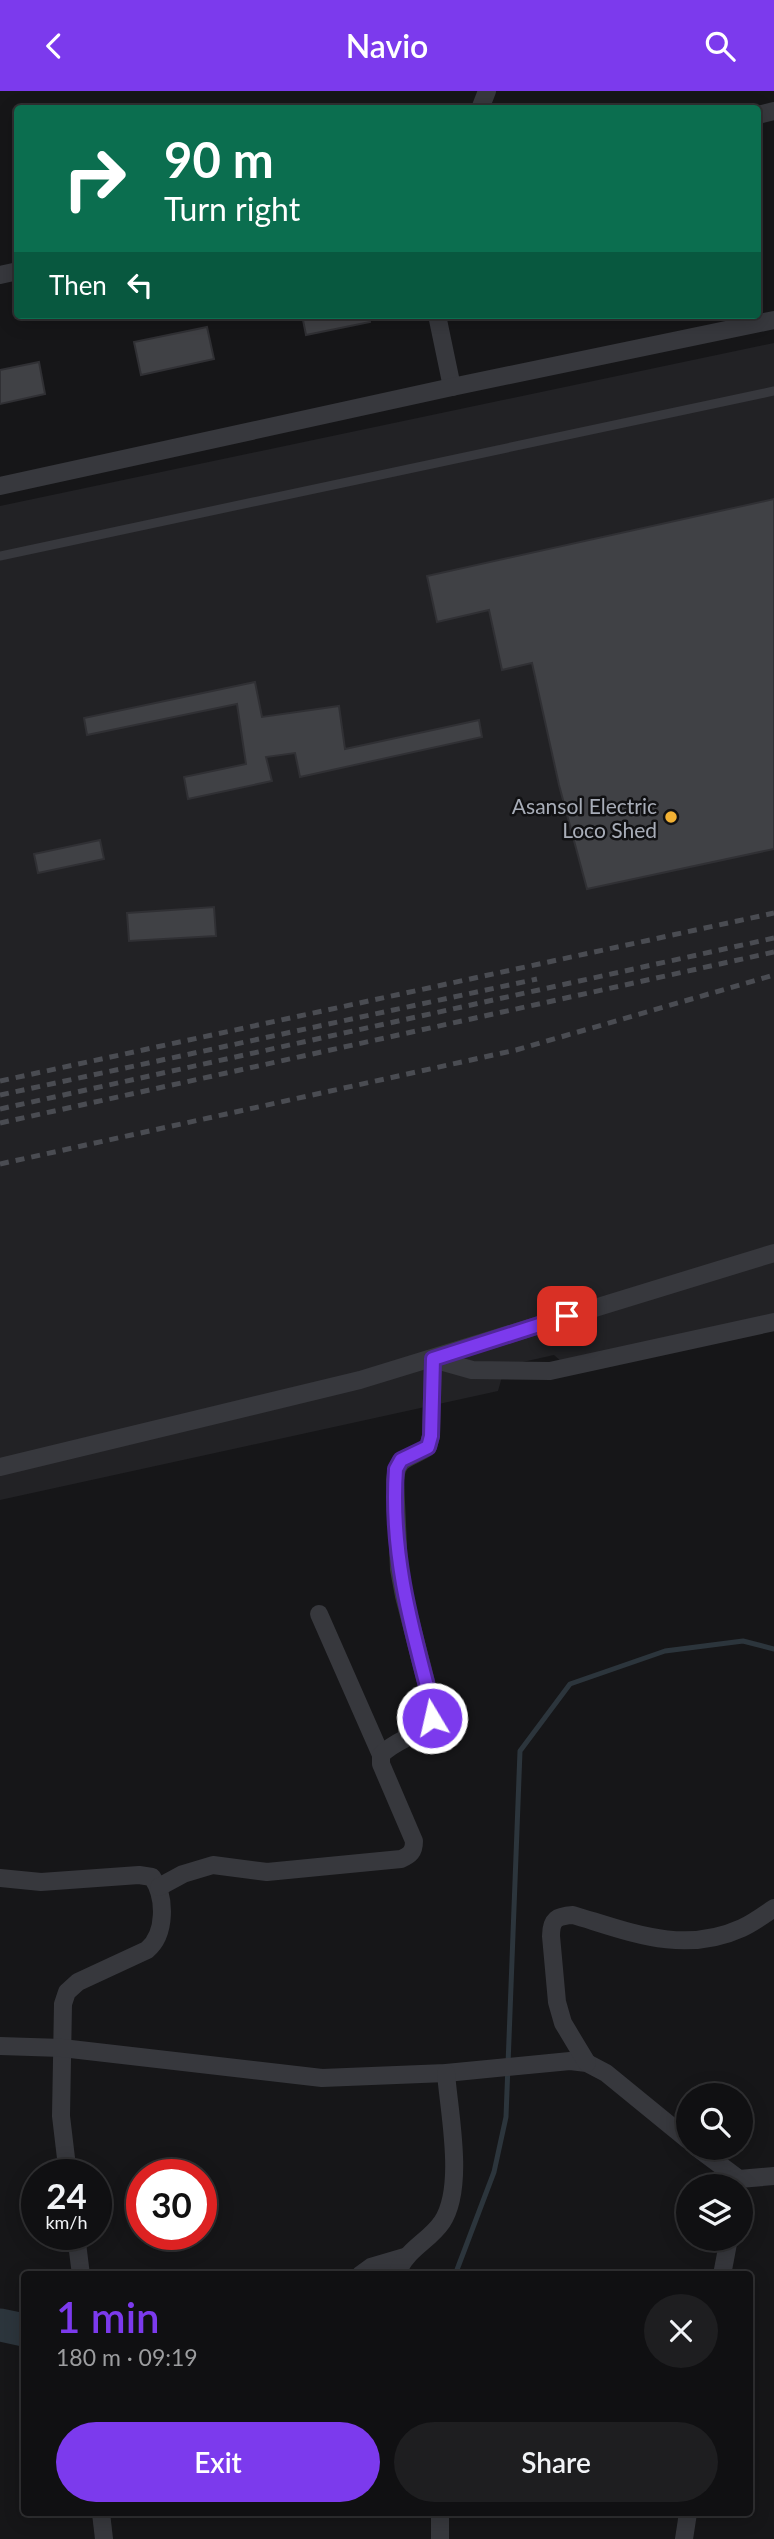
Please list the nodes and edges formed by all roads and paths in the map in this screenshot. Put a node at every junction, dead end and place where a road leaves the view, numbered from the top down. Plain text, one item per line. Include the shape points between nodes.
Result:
1 (438, 319) edge
2 (774, 320) edge
3 (453, 387) junction
4 (774, 391) edge
5 (0, 487) edge
6 (0, 556) edge
7 (774, 1253) edge
8 (774, 1322) edge
9 (433, 1359) junction
10 (0, 1467) edge
11 (319, 1614) dead end
12 (381, 1755) junction
13 (0, 1878) edge
14 (159, 1887) junction
15 (774, 1908) edge
16 (0, 2046) edge
17 (62, 2048) junction
18 (579, 2062) junction
19 (453, 2072) junction
20 (676, 2130) edge
21 (66, 2159) edge
22 (712, 2160) edge
23 (728, 2174) edge
24 (773, 2178) edge
25 (753, 2181) edge
26 (79, 2250) edge
27 (727, 2251) edge
28 (402, 2267) edge
29 (83, 2271) edge
30 (366, 2271) edge
31 (723, 2271) edge
32 (101, 2516) edge
33 (440, 2516) edge
34 (688, 2516) edge
35 (104, 2539) edge
36 (440, 2539) edge
37 (684, 2539) edge

1 - 3 street
2 - 3 street
3 - 5 street
4 - 6 lane
7 - 9 street
8 - 9 street via 550,1371 472,1370
9 - 10 street
9 - 12 street via 428,1447 401,1460 395,1480 399,1569 432,1718
11 - 12 street
12 - 14 street via 414,1841 409,1855 268,1872 213,1865
13 - 14 street via 41,1882 139,1875 152,1877
14 - 17 street via 161,1931 155,1943 67,1992
15 - 18 street via 728,1934 677,1942 573,1915 559,1916 551,1925 557,2002
16 - 17 street
17 - 19 street via 322,2078
17 - 21 street via 61,2116
18 - 19 street
18 - 20 street via 606,2073
19 - 28 street via 451,2201 443,2221
22 - 23 street
24 - 25 street
26 - 29 street
27 - 31 street
28 - 30 street
32 - 35 street
33 - 36 street
34 - 37 street

